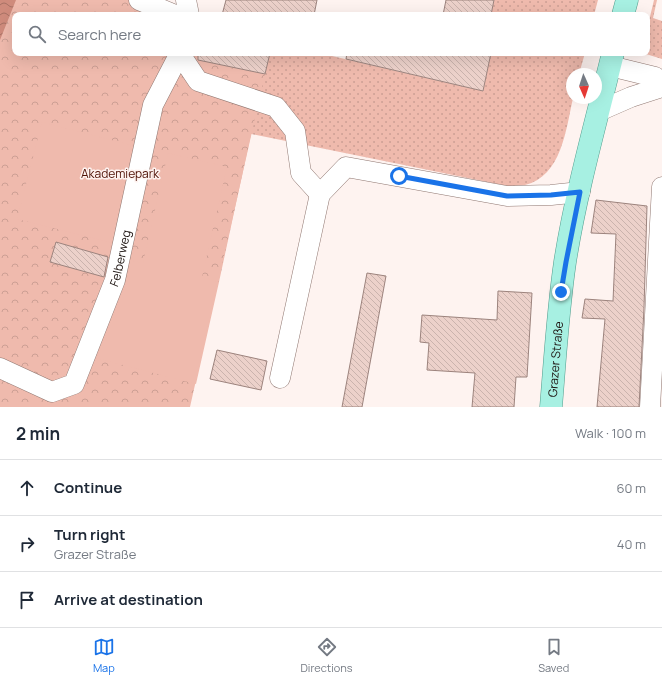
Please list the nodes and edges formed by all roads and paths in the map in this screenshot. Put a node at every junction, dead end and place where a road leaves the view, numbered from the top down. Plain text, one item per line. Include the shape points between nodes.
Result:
1 (139, 0) edge
2 (186, 0) edge
3 (626, 0) edge
4 (168, 12) edge
5 (188, 12) edge
6 (624, 12) edge
7 (178, 56) edge
8 (182, 56) edge
9 (612, 59) edge
10 (662, 82) edge
11 (662, 87) edge
12 (599, 111) junction
13 (662, 187) edge
14 (580, 192) junction
15 (320, 194) junction
16 (0, 368) edge
17 (280, 378) dead end
18 (551, 407) edge
19 (650, 407) edge

1 - 4 street
2 - 5 street
3 - 6 main road
7 - 16 street, Felberweg via 154,105 115,280 74,384 52,392
8 - 15 street via 198,81 276,107 295,131 301,173
9 - 10 street
9 - 12 main road, Grazer Straße
11 - 12 street
12 - 14 main road, Grazer Straße
13 - 19 street
14 - 15 street via 507,196 346,167
14 - 18 main road, Grazer Straße via 563,277
15 - 17 street

